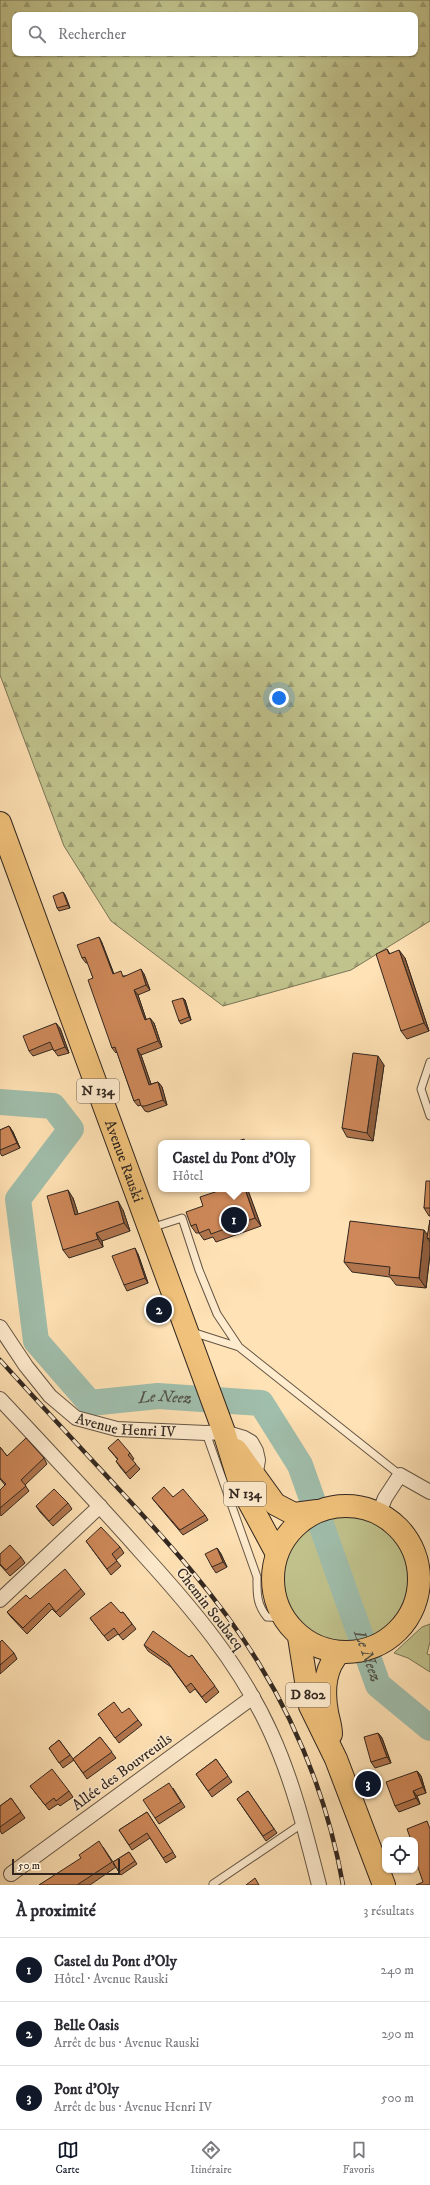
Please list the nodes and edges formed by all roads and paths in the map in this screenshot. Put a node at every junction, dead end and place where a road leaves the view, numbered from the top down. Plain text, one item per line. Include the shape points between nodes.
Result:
1 (0, 823) edge
2 (430, 1062) edge
3 (430, 1116) edge
4 (149, 1228) junction
5 (0, 1327) edge
6 (186, 1331) junction
7 (239, 1347) junction
8 (0, 1399) edge
9 (216, 1427) junction
10 (217, 1460) junction
11 (400, 1475) junction
12 (430, 1492) edge
13 (100, 1506) junction
14 (322, 1510) junction
15 (379, 1513) junction
16 (279, 1546) junction
17 (422, 1559) edge
18 (0, 1600) edge
19 (430, 1616) edge
20 (285, 1618) junction
21 (398, 1630) junction
22 (299, 1637) junction
23 (340, 1652) junction
24 (253, 1697) junction
25 (331, 1748) junction
26 (303, 1824) junction
27 (11, 1874) dead end
28 (213, 1884) dead end
29 (319, 1885) edge
30 (384, 1885) edge

1 - 4 main road, Avenue Rauski / N 134
2 - 3 lane via 421,1089
4 - 6 main road, Avenue Rauski / N 134
4 - 7 lane via 182,1218 217,1314
5 - 9 street, Avenue Henri IV via 50,1396 76,1418 117,1429
6 - 7 lane
6 - 9 main road, Avenue Rauski / N 134
7 - 11 lane
8 - 13 street, Chemin Soubacq
9 - 10 lane
9 - 10 lane
9 - 14 main road, Avenue Rauski / N 134 via 275,1504 294,1514
9 - 16 main road, Avenue Rauski / N 134 via 241,1487
10 - 20 lane via 257,1577 257,1600 260,1609 267,1617
11 - 12 street
11 - 15 street via 385,1498
13 - 18 street
13 - 24 street, Chemin Soubacq via 208,1630
14 - 15 main road via 354,1507 367,1508
14 - 16 main road via 298,1523
15 - 17 main road via 392,1521
16 - 20 main road via 273,1568 274,1585
17 - 21 main road via 415,1606
19 - 21 main road
20 - 22 main road
21 - 23 main road via 375,1647 358,1652
22 - 23 main road via 319,1648
22 - 25 main road, D 802 via 310,1706
23 - 25 main road, D 802 via 332,1660 325,1676
24 - 26 street, Chemin Soubacq via 281,1756
24 - 27 street, Allée des Bouvreuils
25 - 30 main road, D 802
26 - 28 lane
26 - 29 street, Chemin Soubacq

